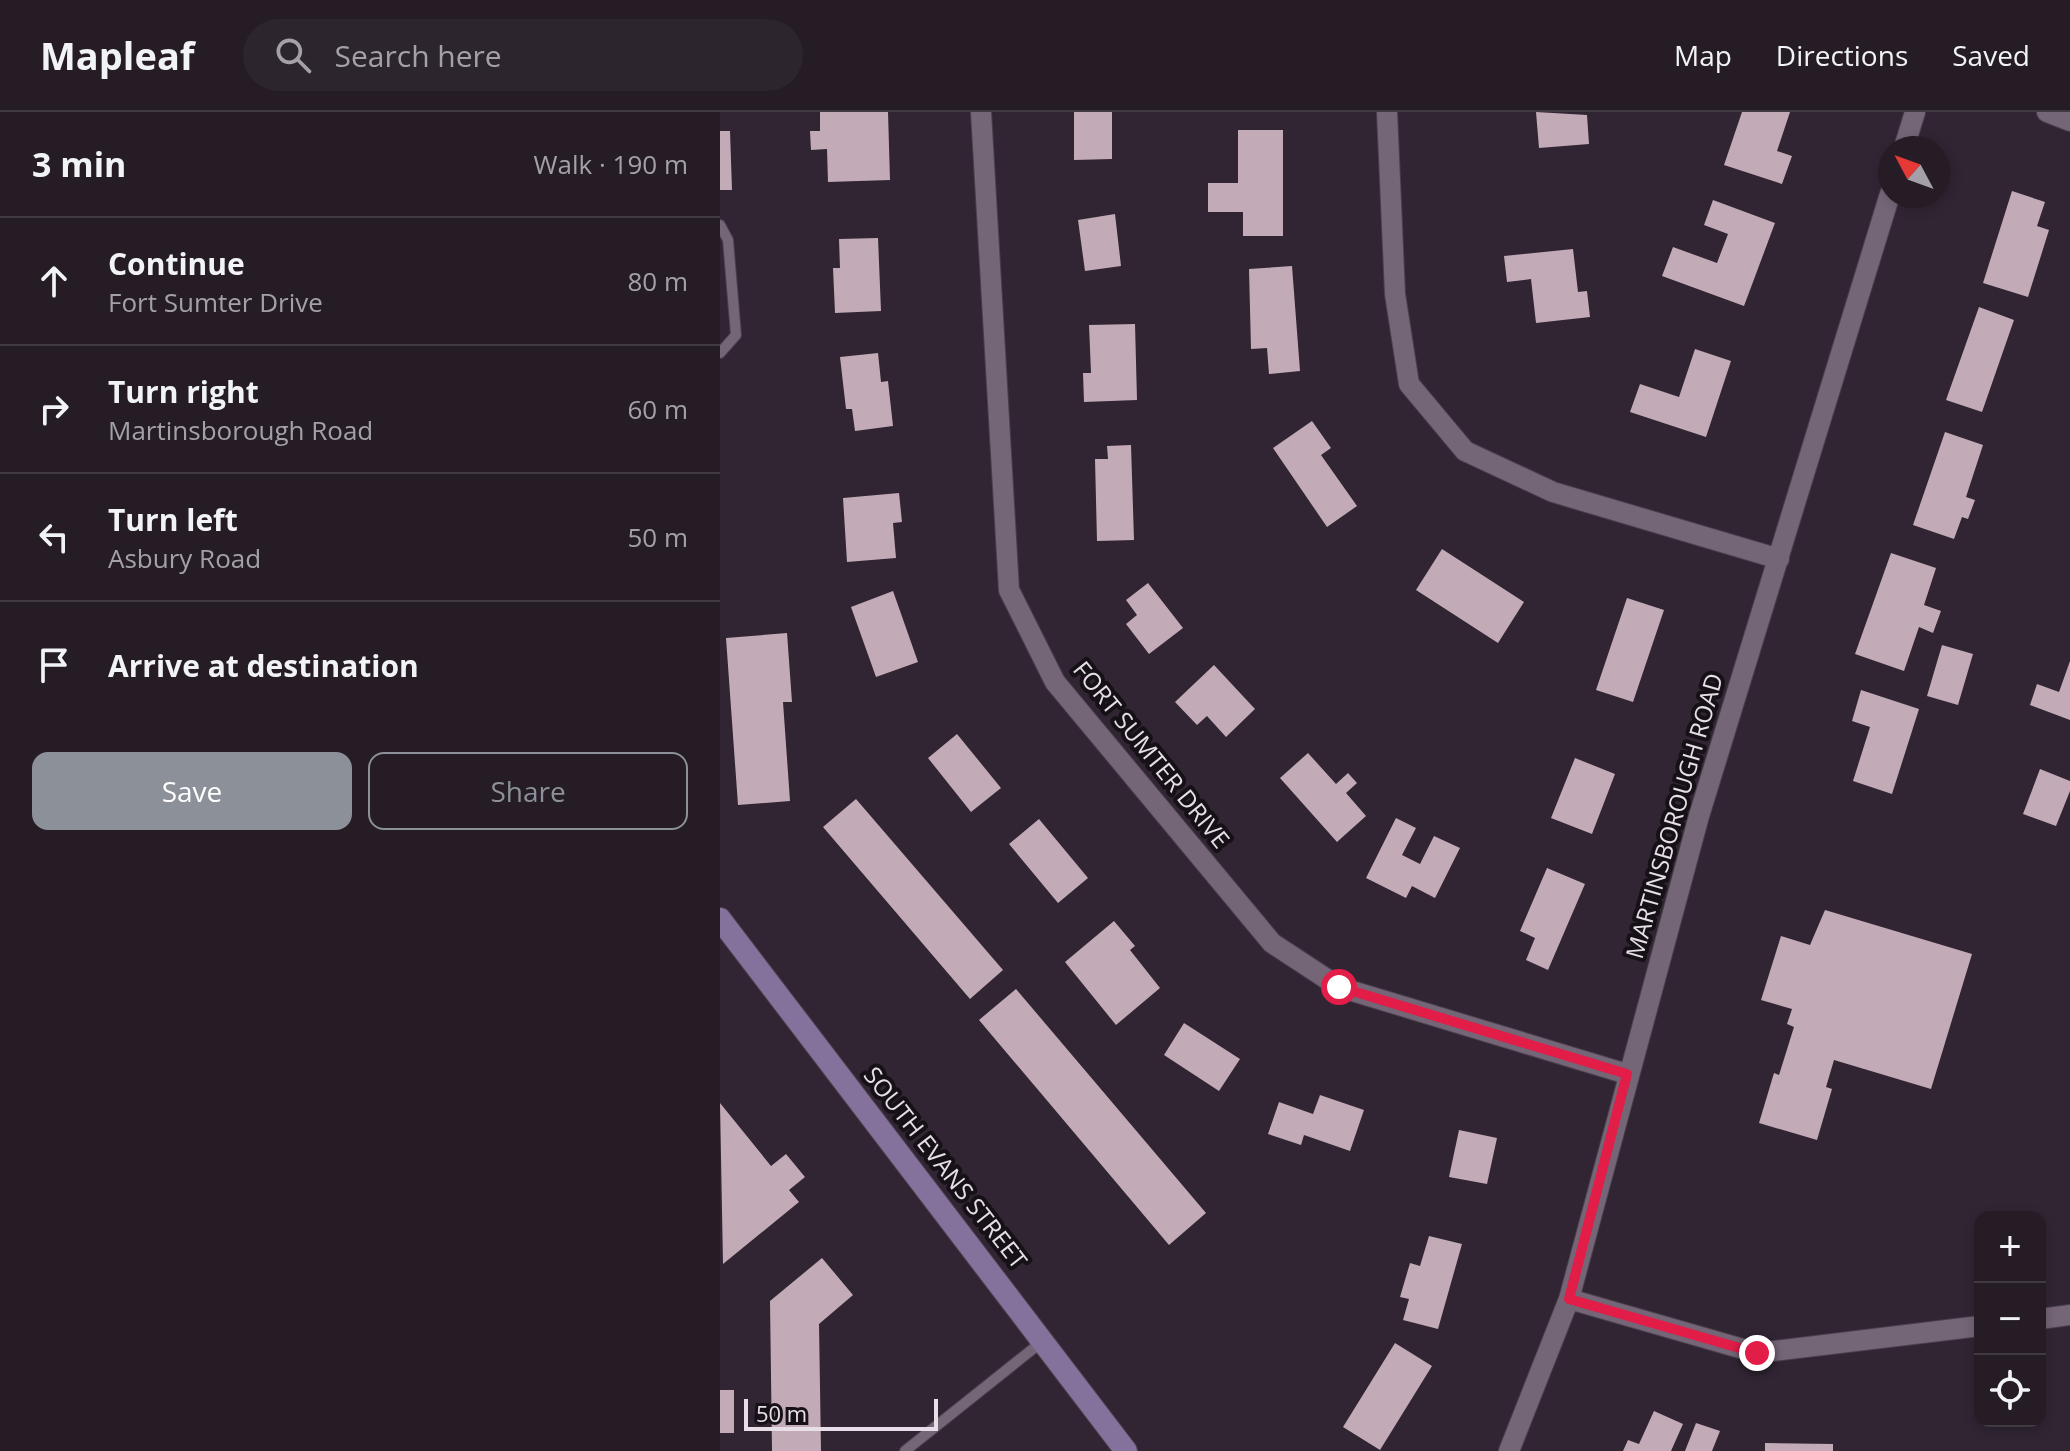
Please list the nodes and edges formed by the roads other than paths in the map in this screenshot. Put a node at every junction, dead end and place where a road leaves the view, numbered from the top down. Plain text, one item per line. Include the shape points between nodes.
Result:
1 (981, 112) edge
2 (1387, 112) edge
3 (1915, 112) edge
4 (2047, 112) edge
5 (2070, 121) edge
6 (1908, 136) edge
7 (1886, 208) edge
8 (720, 225) edge
9 (720, 353) edge
10 (1779, 559) junction
11 (720, 919) edge
12 (1627, 1074) junction
13 (1569, 1299) junction
14 (2070, 1315) edge
15 (2046, 1318) edge
16 (1974, 1327) edge
17 (1044, 1340) junction
18 (905, 1451) edge
19 (1126, 1451) edge
20 (1509, 1451) edge

1 - 12 street, FORT SUMTER DRIVE via 1009,590 1055,682 1272,943 1339,987
2 - 10 street via 1395,294 1409,384 1465,451 1553,492
3 - 6 street
4 - 5 street
7 - 10 street, MARTINSBOROUGH ROAD
8 - 9 lane via 728,240 736,335
10 - 12 street, MARTINSBOROUGH ROAD
11 - 17 main road, SOUTH EVANS STREET
12 - 13 street, MARTINSBOROUGH ROAD
13 - 16 street via 1757,1353
13 - 20 street, MARTINSBOROUGH ROAD
14 - 15 street
17 - 18 lane
17 - 19 main road, SOUTH EVANS STREET

